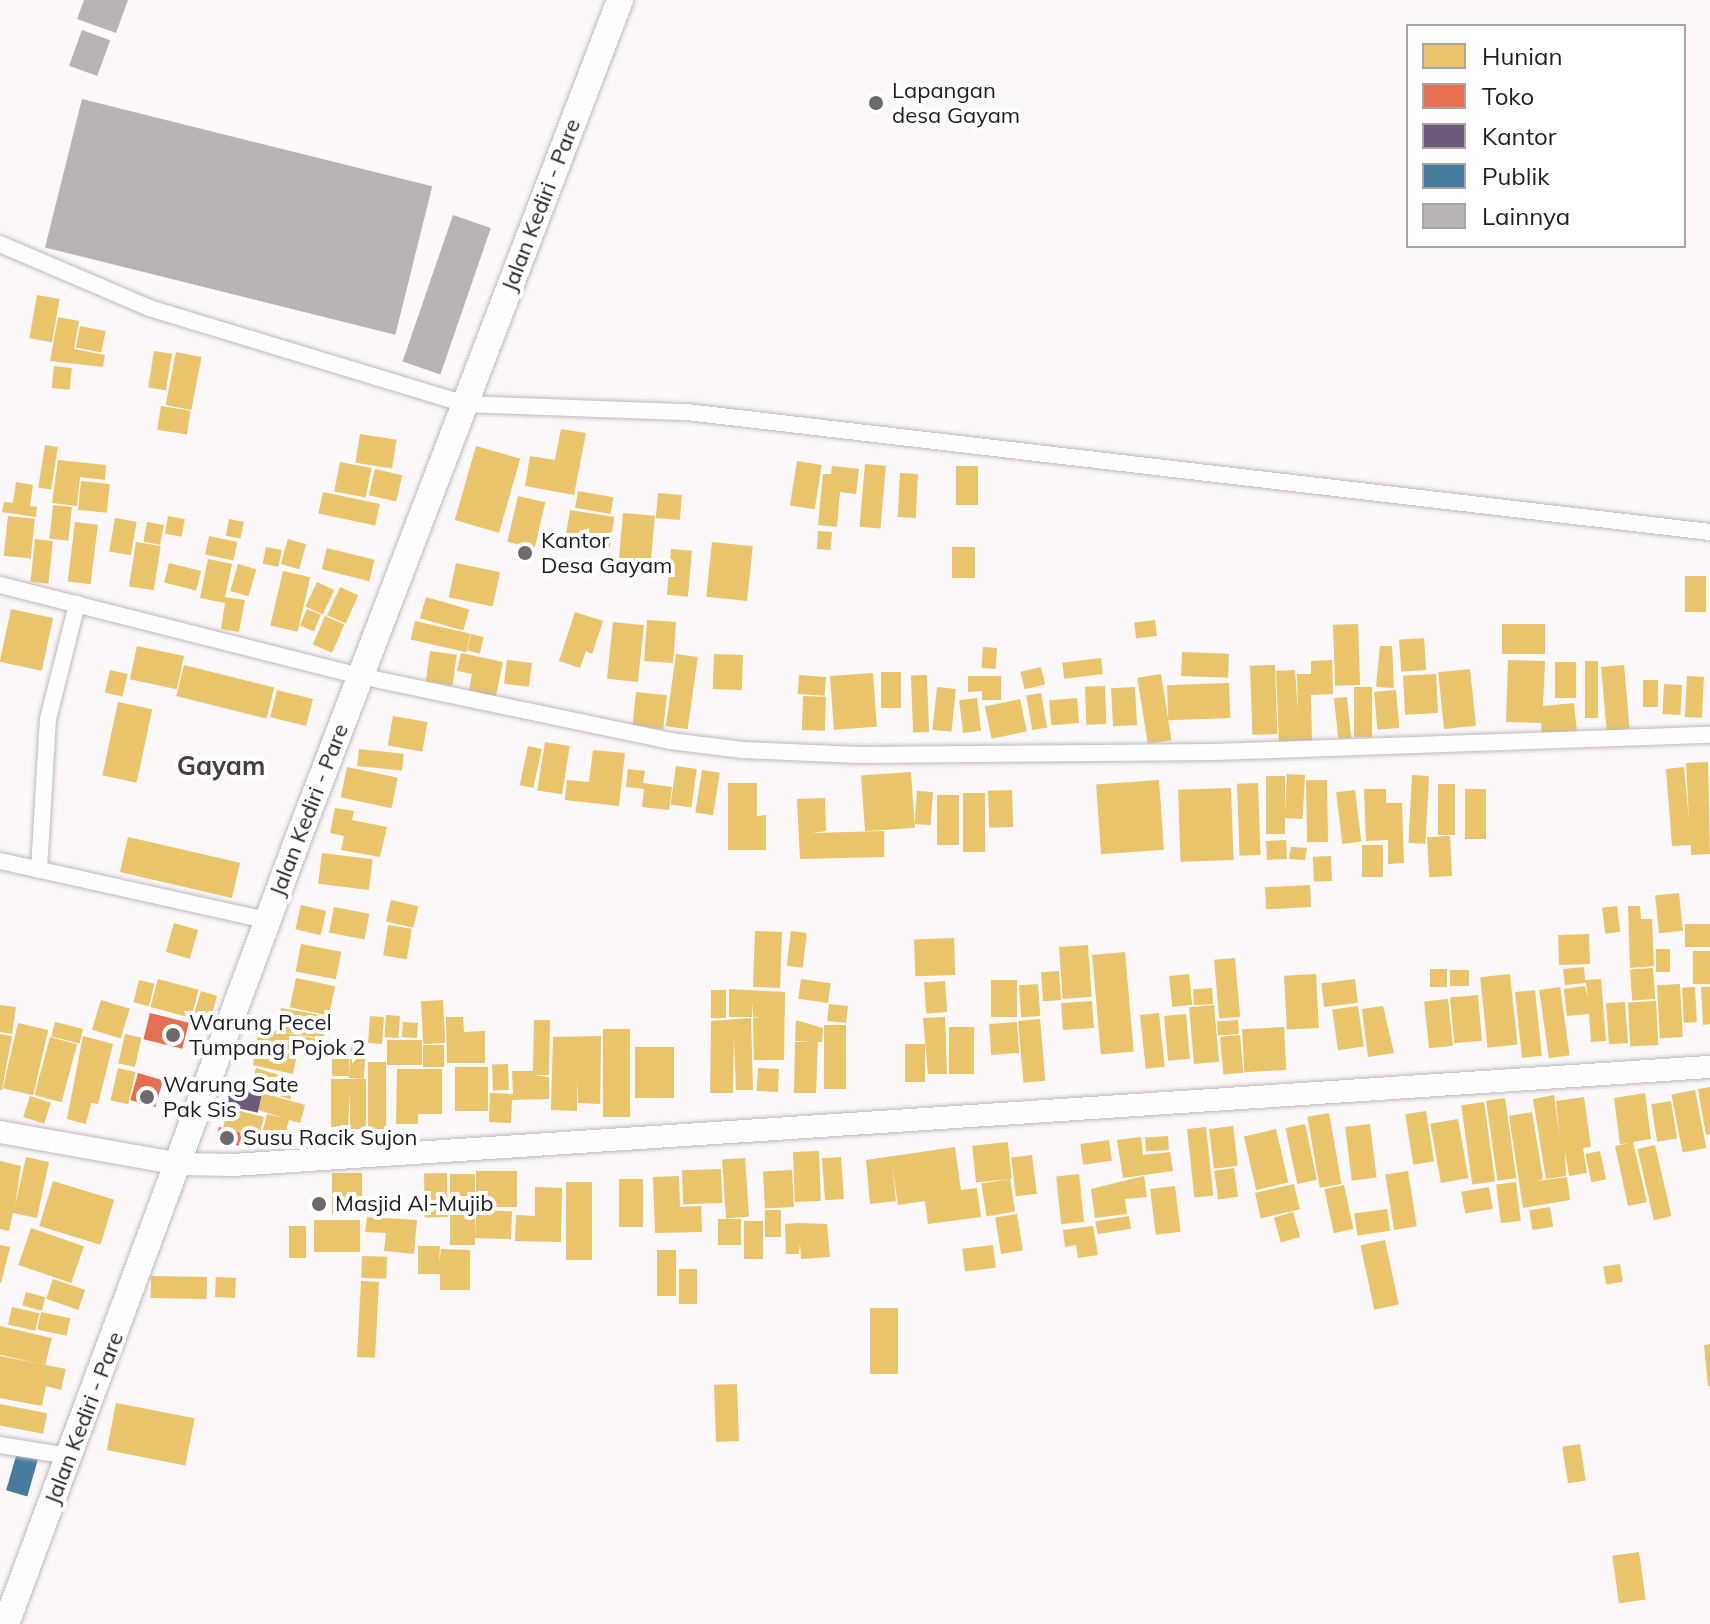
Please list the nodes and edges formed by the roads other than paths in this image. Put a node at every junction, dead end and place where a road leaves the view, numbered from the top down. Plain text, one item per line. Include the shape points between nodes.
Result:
1 (620, 0) edge
2 (0, 244) edge
3 (465, 404) junction
4 (1710, 532) edge
5 (0, 585) edge
6 (77, 604) junction
7 (360, 676) junction
8 (1710, 735) edge
9 (0, 861) edge
10 (39, 870) junction
11 (267, 920) junction
12 (1710, 1067) edge
13 (0, 1132) edge
14 (179, 1164) junction
15 (0, 1445) edge
16 (69, 1456) junction
17 (6, 1624) edge

1 - 3 main road, Jalan Kediri - Pare
2 - 3 street via 149,308
3 - 4 street via 687,412
3 - 7 main road, Jalan Kediri - Pare
5 - 6 street
6 - 7 street
6 - 10 street via 48,719
7 - 8 street via 670,741 830,754 1214,752
7 - 11 main road, Jalan Kediri - Pare
9 - 10 street
10 - 11 street
11 - 14 main road, Jalan Kediri - Pare
12 - 14 street via 233,1165
13 - 14 street
14 - 16 main road, Jalan Kediri - Pare
15 - 16 street
16 - 17 main road, Jalan Kediri - Pare

